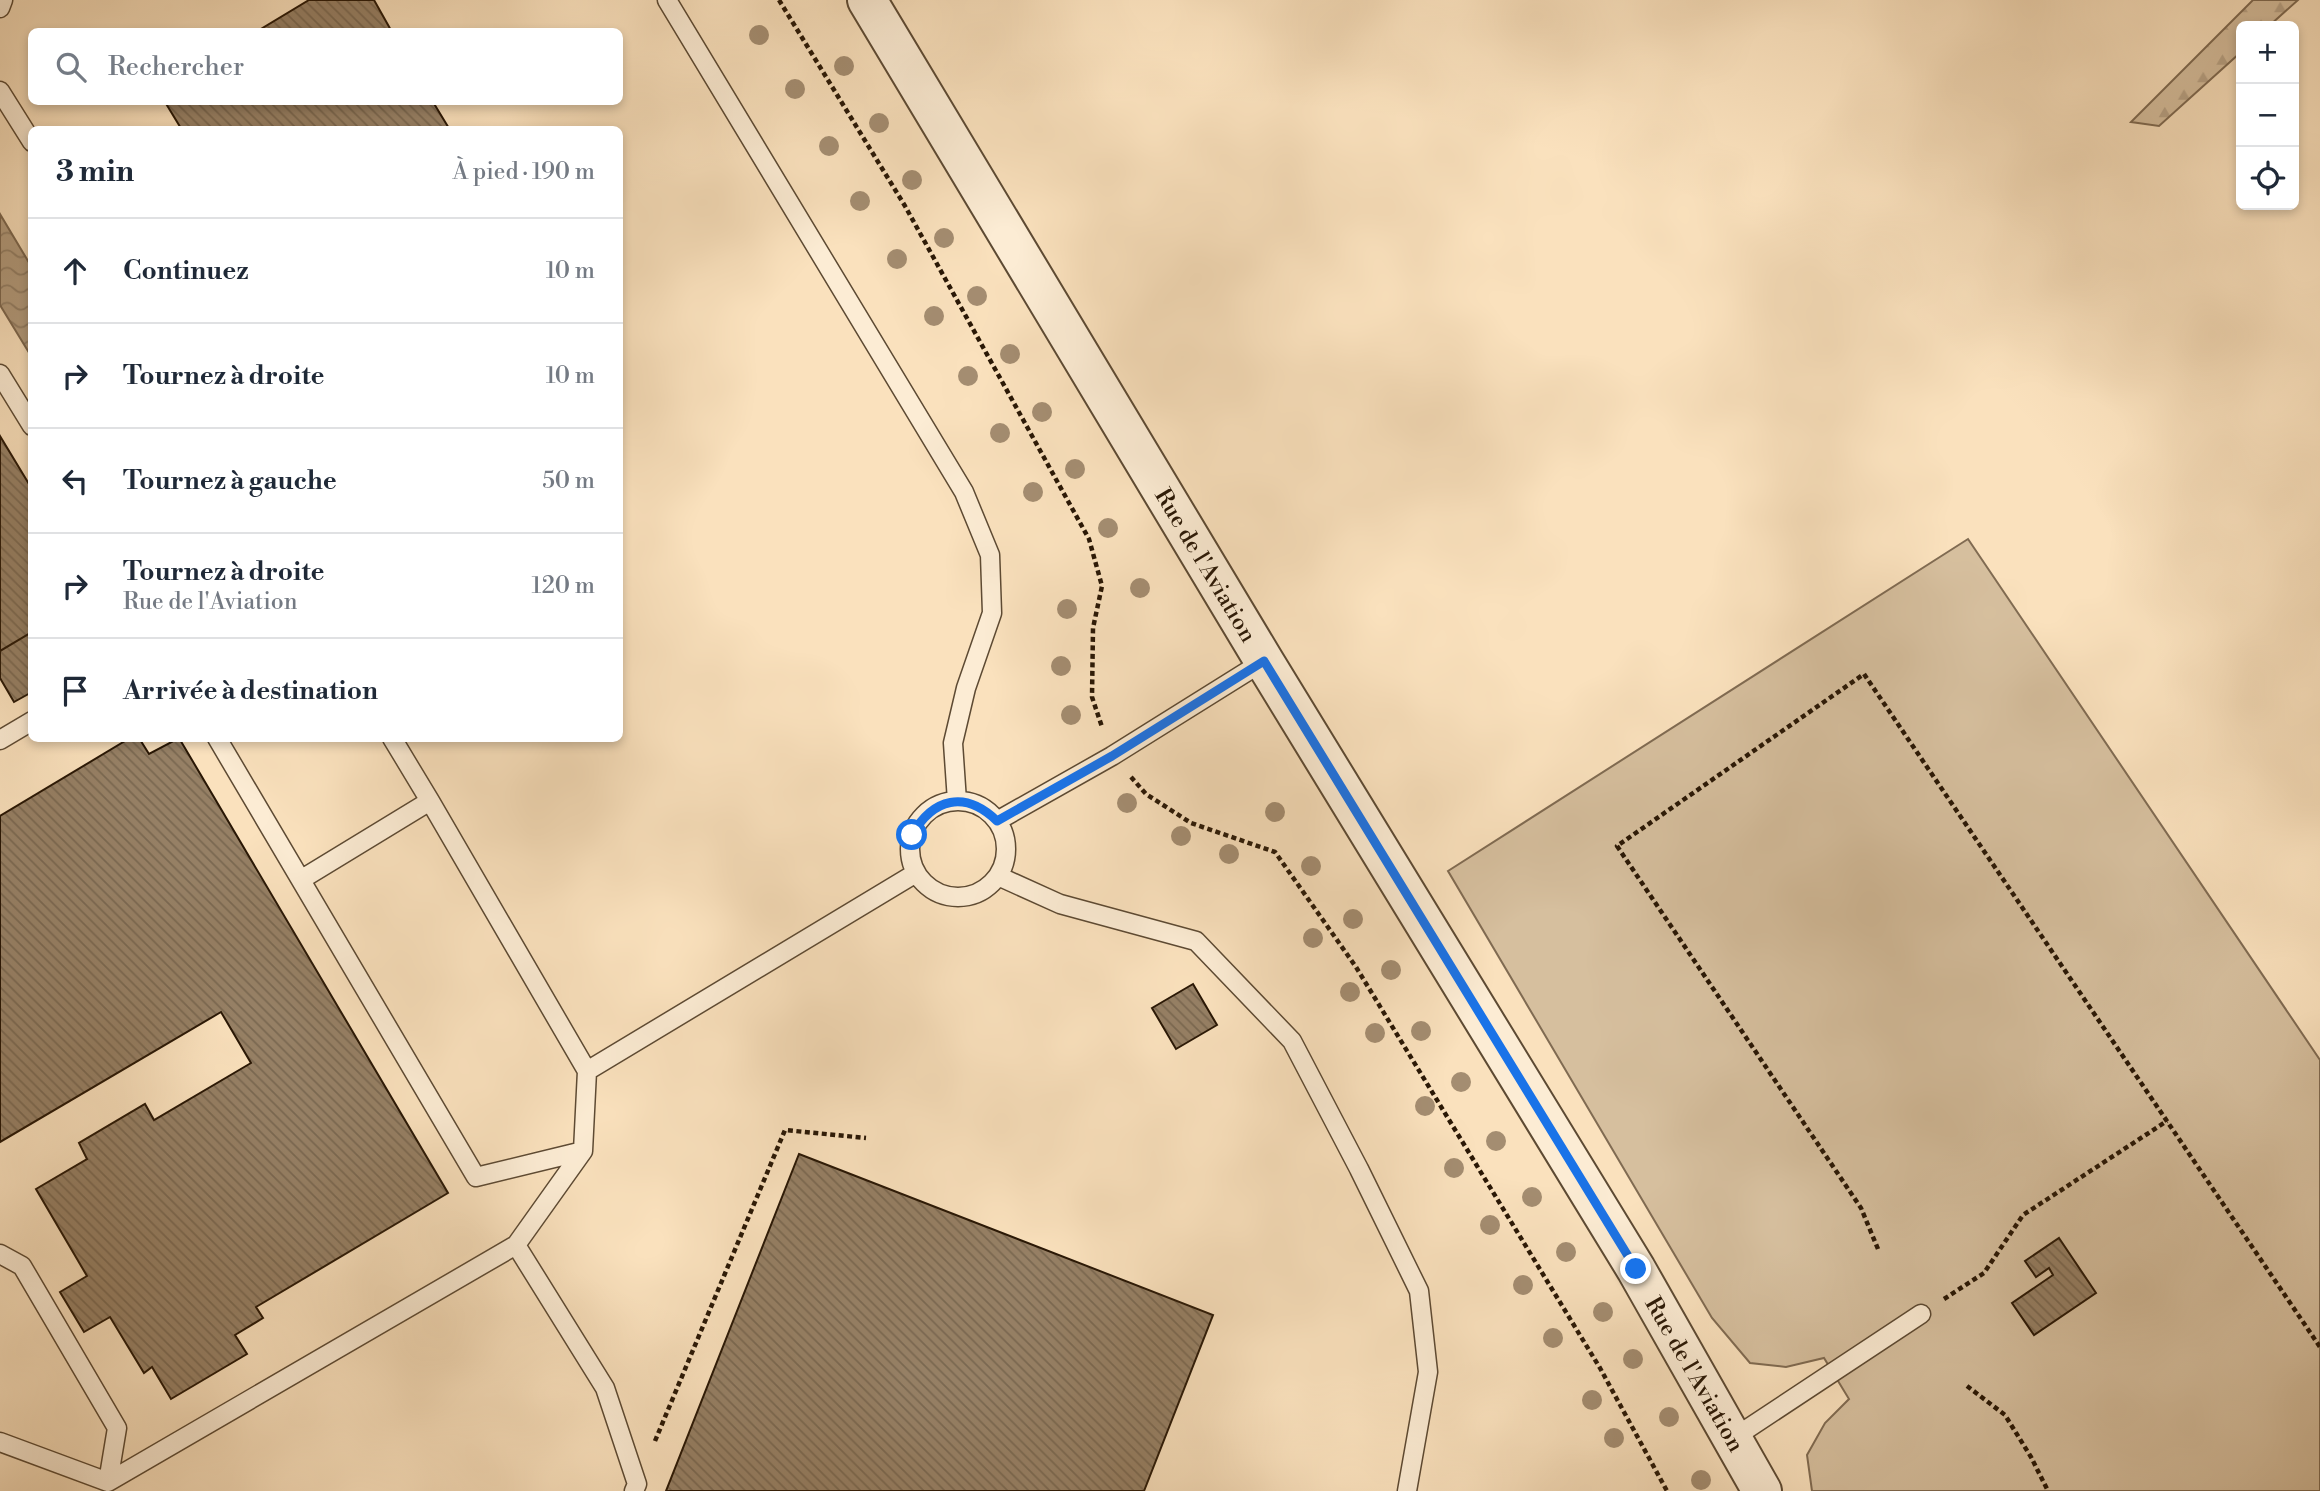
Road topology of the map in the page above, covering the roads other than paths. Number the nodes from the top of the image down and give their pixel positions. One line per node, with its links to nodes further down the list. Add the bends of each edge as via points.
1 (3, 0): 4 (lane)
2 (667, 0): 15 (lane, via 964,492 990,555 992,613 953,743)
3 (867, 0): 9 (street, Rue de l'Aviation)
4 (0, 8)
5 (0, 90): 6 (lane)
6 (28, 136)
7 (0, 374): 8 (lane)
8 (25, 402)
9 (1264, 661): 16 (lane); 25 (street, Rue de l'Aviation, via 1636,1269)
10 (28, 723): 11 (lane)
11 (0, 740)
12 (220, 742): 19 (lane)
13 (394, 742): 14 (lane)
14 (430, 801): 19 (lane); 20 (lane)
15 (957, 801): 16 (lane, via 973,804); 17 (lane, via 938,806 922,818 912,835 910,854)
16 (997, 821): 18 (lane, via 1005,838 1005,858)
17 (916, 873): 18 (lane, via 943,895 960,897 988,887); 20 (lane)
18 (998, 876): 29 (lane, via 1060,904 1196,941 1292,1041 1419,1291 1428,1372)
19 (302, 879): 21 (lane, via 476,1177)
20 (587, 1071): 21 (lane)
21 (583, 1151): 22 (lane)
22 (516, 1245): 27 (lane); 28 (lane, via 605,1388)
23 (0, 1254): 27 (lane, via 22,1266 117,1428)
24 (1921, 1314): 25 (lane)
25 (1732, 1439): 30 (street, Rue de l'Aviation)
26 (0, 1442): 27 (lane)
27 (108, 1482)
28 (635, 1488)
29 (1407, 1491)
30 (1762, 1491)

